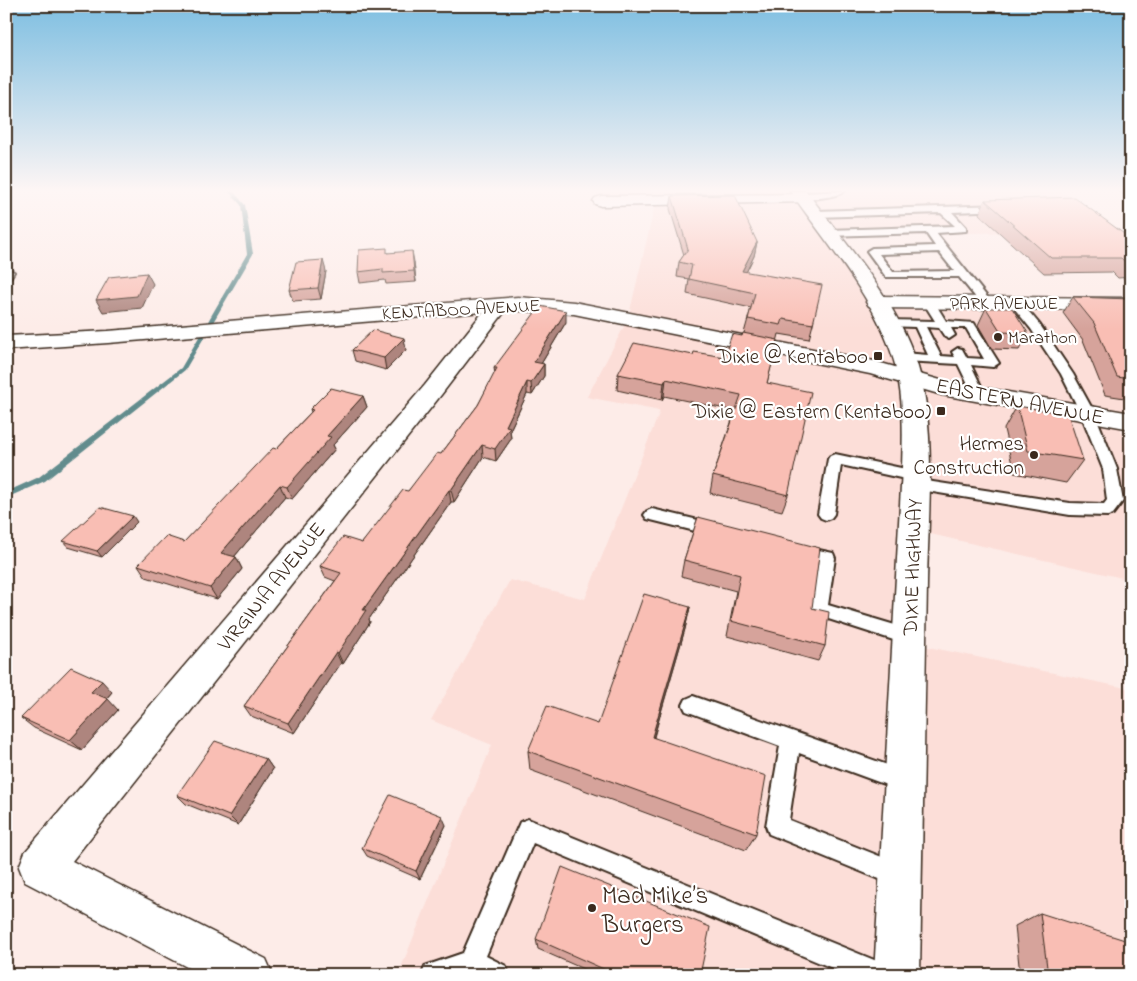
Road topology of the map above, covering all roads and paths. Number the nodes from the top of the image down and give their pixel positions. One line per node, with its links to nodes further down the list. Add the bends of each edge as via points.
1 (830, 237): 7 (street, DIXIE HIGHWAY)
2 (934, 237): 3 (lane)
3 (942, 249): 5 (lane); 5 (lane, via 872,251 890,275)
4 (6, 271): 6 (lane, via 9,272)
5 (962, 274): 9 (lane)
6 (6, 276)
7 (876, 302): 8 (street, PARK AVENUE); 13 (street, DIXIE HIGHWAY)
8 (929, 302): 9 (street, PARK AVENUE); 15 (lane)
9 (986, 303): 10 (street, PARK AVENUE)
10 (1016, 303): 12 (street, PARK AVENUE); 22 (lane, via 1057,358)
11 (500, 304): 17 (street, KENTABOO AVENUE); 20 (street, KENTABOO AVENUE, via 574,308 865,366); 35 (street, VIRGINIA AVENUE, via 433,390 40,867)
12 (1131, 304)
13 (887, 323): 14 (lane); 20 (street, DIXIE HIGHWAY)
14 (919, 324): 15 (lane); 19 (lane)
15 (942, 324): 16 (lane); 18 (lane, via 970,325 993,362)
16 (949, 335)
17 (6, 343)
18 (961, 357): 19 (lane); 21 (lane)
19 (936, 359): 20 (lane)
20 (906, 367): 21 (street, EASTERN AVENUE, via 942,388); 24 (street, DIXIE HIGHWAY, via 915,412)
21 (979, 394): 22 (street, EASTERN AVENUE)
22 (1088, 414): 23 (street, EASTERN AVENUE); 24 (lane, via 1110,469 1115,501 1108,510 1070,509)
23 (1131, 421)
24 (915, 480): 25 (lane, via 835,459); 29 (street, DIXIE HIGHWAY)
25 (826, 514)
26 (652, 515): 27 (lane)
27 (726, 533)
28 (781, 547): 29 (lane, via 827,558 819,610)
29 (909, 637): 32 (street, DIXIE HIGHWAY)
30 (693, 705): 31 (lane)
31 (791, 740): 32 (lane); 33 (lane, via 777,826)
32 (904, 780): 33 (street, DIXIE HIGHWAY)
33 (900, 876): 39 (street, DIXIE HIGHWAY)
34 (471, 962): 36 (lane); 37 (lane); 38 (lane, via 528,830)
35 (250, 975)
36 (434, 975)
37 (497, 975)
38 (880, 975)
39 (897, 975)

